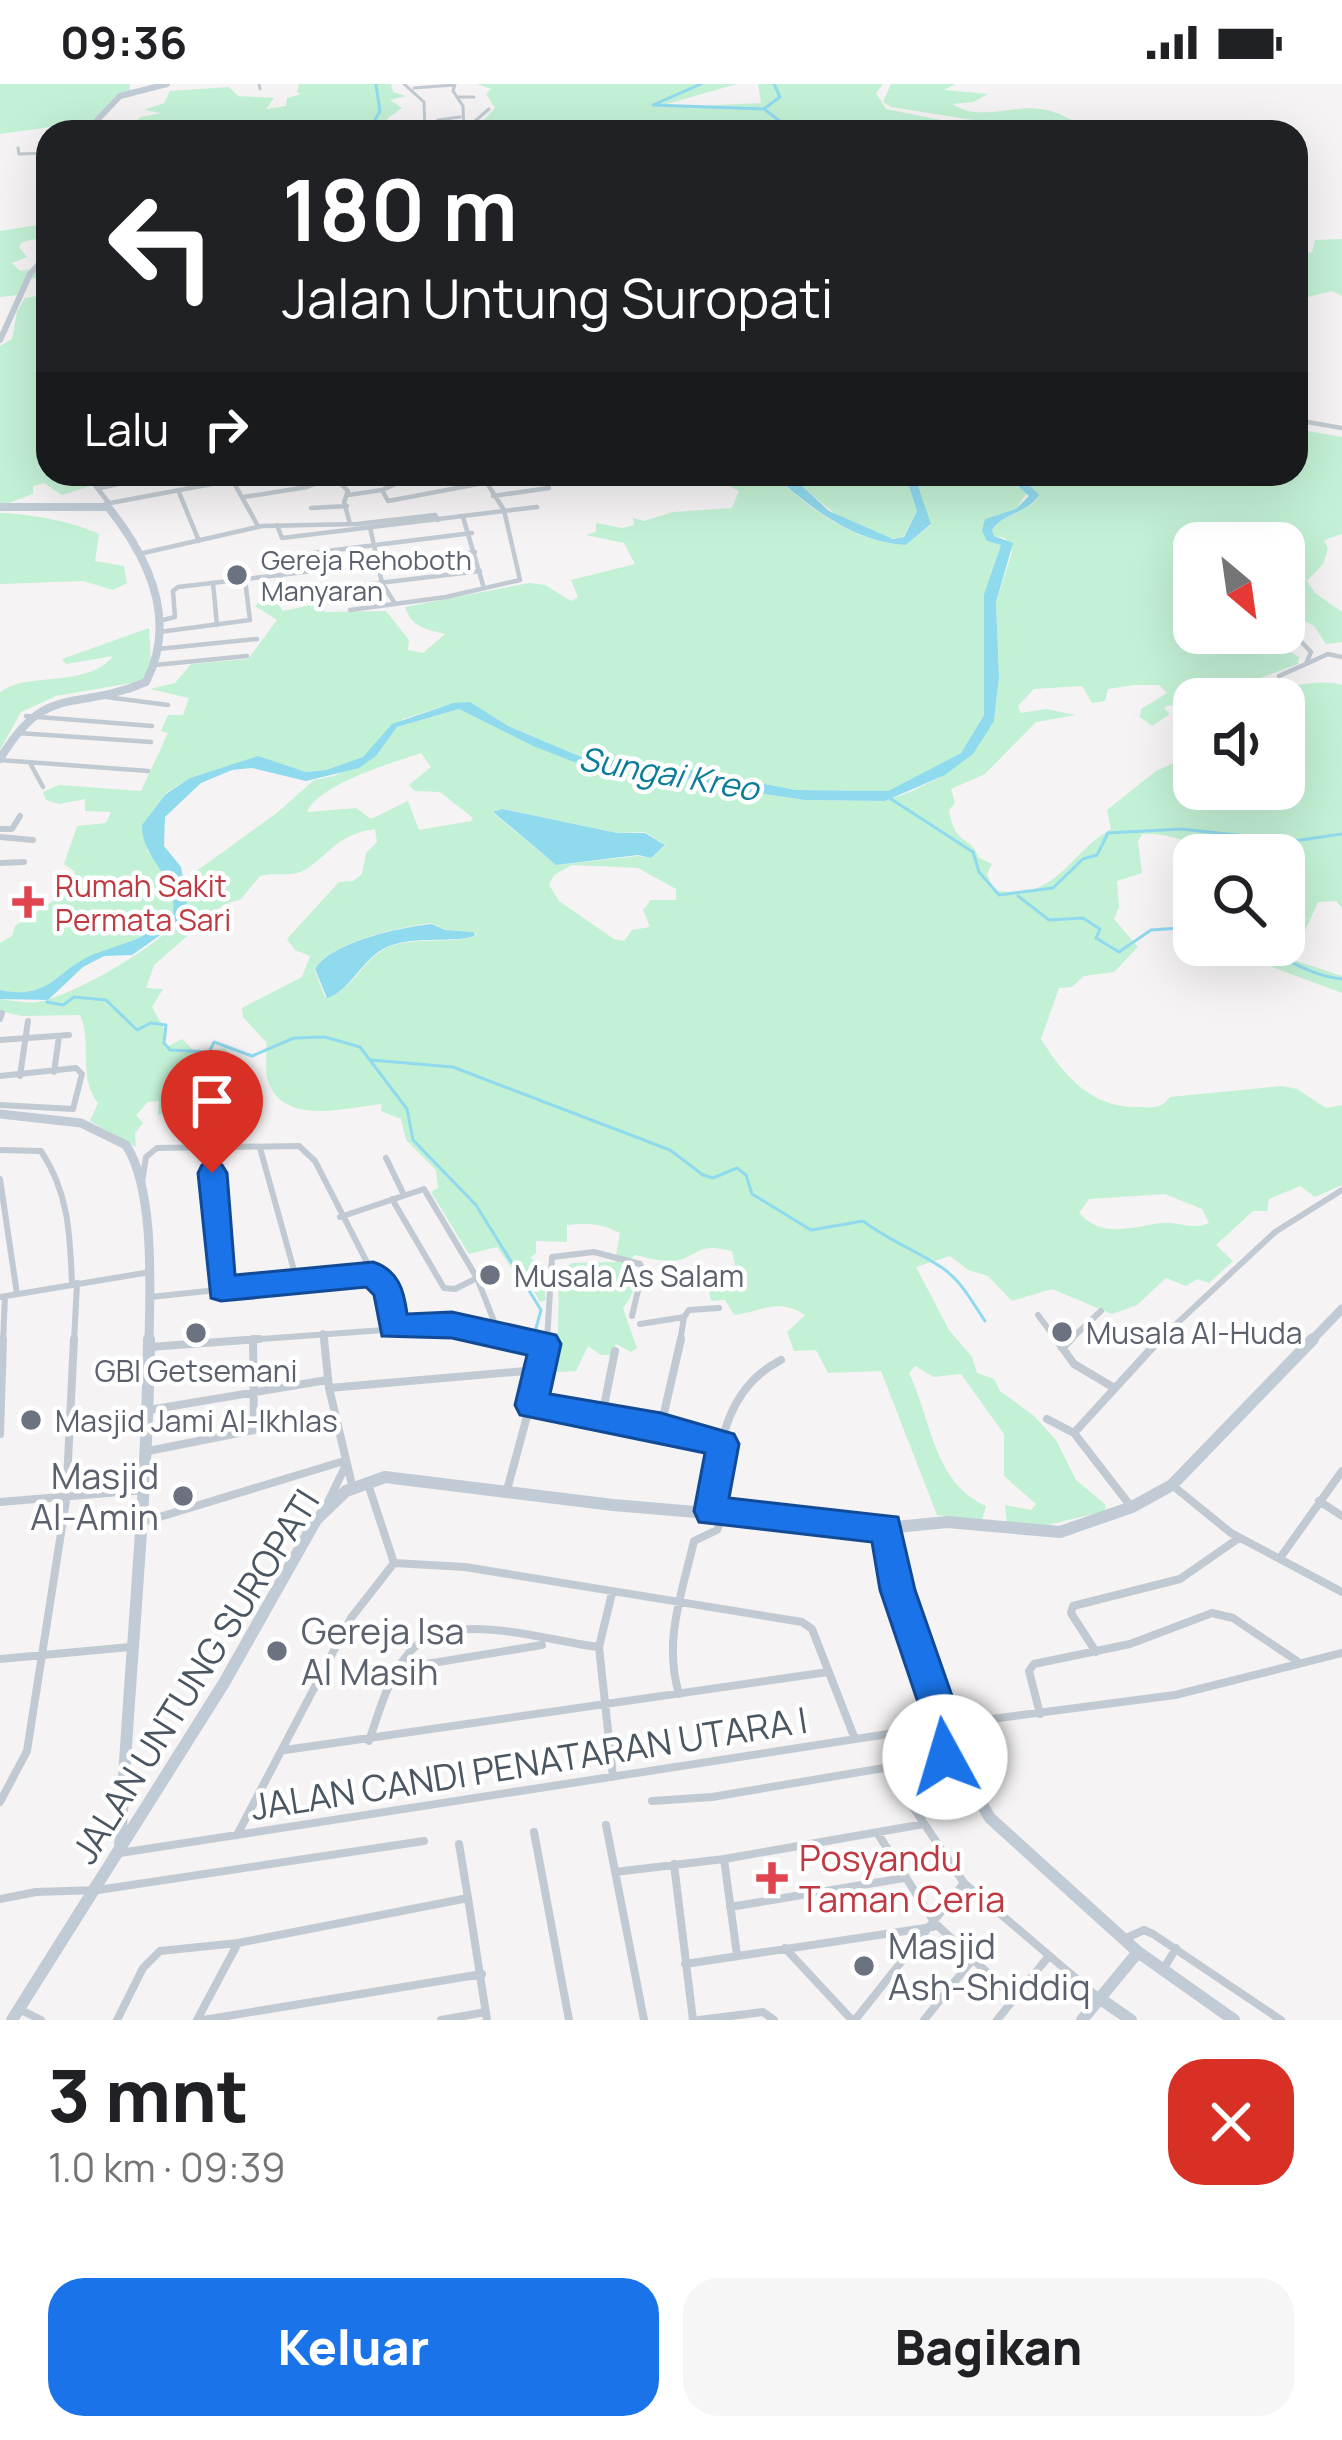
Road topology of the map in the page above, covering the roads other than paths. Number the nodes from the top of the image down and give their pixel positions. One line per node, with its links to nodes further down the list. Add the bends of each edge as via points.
1 (167, 84): 9 (main road, via 120,96)
2 (404, 84): 4 (street)
3 (455, 84): 4 (street); 5 (street)
4 (411, 88): 10 (street)
5 (458, 97): 6 (street); 8 (street)
6 (474, 97)
7 (489, 110): 13 (street)
8 (460, 117): 11 (street); 12 (street)
9 (97, 120)
10 (426, 120)
11 (438, 120)
12 (461, 120)
13 (477, 120)
14 (19, 148): 15 (street)
15 (36, 153)
16 (36, 267): 17 (main road)
17 (0, 340)
18 (1308, 422): 19 (street)
19 (1342, 428)
20 (109, 486): 29 (street)
21 (194, 486): 31 (street)
22 (237, 486): 36 (street)
23 (266, 486): 33 (street)
24 (309, 486): 33 (street)
25 (345, 486): 34 (street)
26 (391, 486): 32 (street)
27 (457, 486): 32 (street, via 388,501)
28 (488, 486): 35 (street)
29 (100, 488): 37 (street)
30 (549, 488): 35 (street)
31 (178, 490): 37 (street); 49 (street)
32 (382, 490): 34 (street)
33 (271, 493): 36 (street)
34 (348, 495): 38 (street)
35 (493, 496): 42 (street)
36 (244, 497): 47 (street)
37 (105, 504): 39 (main road); 52 (main road)
38 (347, 506): 40 (street); 44 (street)
39 (0, 507)
40 (311, 508)
41 (537, 508): 42 (street)
42 (504, 511): 43 (street); 61 (street, via 521,577)
43 (463, 517): 46 (street); 48 (street)
44 (350, 524): 45 (street); 46 (street)
45 (277, 525): 46 (street, via 281,538); 47 (street)
46 (369, 525): 50 (street)
47 (258, 526): 49 (street)
48 (472, 533): 50 (street); 51 (street)
49 (199, 541): 52 (street)
50 (373, 546): 53 (street); 54 (street)
51 (475, 552): 54 (street); 55 (street)
52 (139, 554): 66 (main road, via 157,590)
53 (287, 556)
54 (376, 564): 56 (street); 60 (street)
55 (480, 572): 60 (street); 61 (street)
56 (302, 573): 57 (street); 62 (street)
57 (280, 576): 58 (street); 62 (street, via 283,594)
58 (245, 580): 59 (street); 65 (street, via 252,619)
59 (213, 583): 65 (street); 66 (street, via 176,588 176,617)
60 (382, 583): 62 (street); 63 (street)
61 (483, 585): 63 (street)
62 (304, 591)
63 (394, 602): 64 (street)
64 (350, 610)
65 (217, 625): 66 (street)
66 (159, 626): 69 (main road)
67 (257, 638): 69 (street)
68 (1305, 646): 72 (street)
69 (158, 649): 73 (main road)
70 (248, 656): 73 (street)
71 (1342, 657): 72 (street)
72 (1306, 664): 74 (street)
73 (155, 665): 75 (main road, via 141,685)
74 (1279, 676)
75 (104, 694): 76 (street); 77 (main road, via 53,701)
76 (168, 705)
77 (26, 716): 78 (street); 79 (main road)
78 (57, 721): 78 (street, via 63,718 154,725 152,725)
79 (14, 733): 80 (street); 81 (main road)
80 (152, 742)
81 (0, 759): 82 (street)
82 (30, 763): 83 (street); 84 (street)
83 (148, 771)
84 (43, 787)
85 (20, 816): 86 (street)
86 (0, 833): 87 (street)
87 (33, 840)
88 (0, 862): 89 (street)
89 (24, 862)
90 (28, 1021): 94 (street)
91 (69, 1035): 92 (street)
92 (59, 1037): 94 (street); 95 (street)
93 (0, 1040): 94 (street)
94 (24, 1040): 97 (street)
95 (54, 1072): 97 (street); 98 (street, via 80,1070 73,1109)
96 (0, 1076): 97 (street)
97 (20, 1076)
98 (0, 1105)
99 (0, 1114): 106 (main road, via 81,1123 126,1145)
100 (260, 1148): 106 (street, via 157,1148 146,1157); 110 (street, via 286,1144 308,1153); 115 (street)
101 (0, 1150): 116 (street, via 41,1151 59,1175)
102 (386, 1157): 107 (street)
103 (212, 1173): 117 (street)
104 (0, 1179): 108 (street)
105 (1342, 1190): 139 (street, via 1284,1222)
106 (141, 1195): 112 (main road)
107 (404, 1196): 109 (street); 114 (street, via 424,1189)
108 (2, 1199): 111 (street)
109 (392, 1199): 110 (street); 114 (street, via 444,1288)
110 (340, 1217): 113 (street)
111 (4, 1242): 118 (street)
112 (150, 1272): 116 (street); 120 (main road)
113 (373, 1274): 115 (street); 128 (street, via 389,1291)
114 (477, 1278): 131 (street)
115 (297, 1281): 117 (street)
116 (74, 1284): 118 (street); 157 (street)
117 (221, 1289): 120 (street)
118 (17, 1294): 119 (street)
119 (3, 1296): 147 (street)
120 (150, 1298): 133 (main road)
121 (719, 1308): 126 (street)
122 (1342, 1309): 154 (main road, JALAN UNTUNG SUROPATI)
123 (1101, 1311): 134 (street)
124 (1038, 1315): 134 (street)
125 (632, 1316): 132 (street, via 640,1264 593,1252 554,1256 550,1329)
126 (684, 1317): 127 (street); 145 (street)
127 (640, 1324)
128 (393, 1327): 129 (street); 131 (street, via 452,1325)
129 (323, 1333): 130 (street); 138 (street)
130 (253, 1338): 133 (street); 140 (street)
131 (501, 1339): 132 (street)
132 (537, 1343): 137 (street)
133 (151, 1347): 142 (main road)
134 (1062, 1348): 139 (street)
135 (615, 1351): 143 (street)
136 (781, 1360): 148 (street, via 746,1379)
137 (537, 1370): 138 (street); 141 (street)
138 (328, 1384): 140 (street); 150 (street)
139 (1111, 1386): 146 (street)
140 (255, 1392): 142 (street); 149 (street, via 254,1430)
141 (531, 1405): 143 (street); 156 (street)
142 (149, 1410): 149 (main road)
143 (602, 1416): 145 (street)
144 (1047, 1419): 146 (street)
145 (661, 1426): 148 (street)
146 (1074, 1433): 161 (street)
147 (0, 1434)
148 (723, 1444): 162 (street)
149 (148, 1451): 155 (main road)
150 (345, 1464): 153 (street); 160 (street); 164 (street)
151 (1342, 1472): 158 (street)
152 (366, 1480): 153 (main road, JALAN UNTUNG SUROPATI); 156 (main road, JALAN UNTUNG SUROPATI); 168 (street)
153 (352, 1485): 160 (main road, JALAN UNTUNG SUROPATI)
154 (1172, 1485): 161 (main road, JALAN UNTUNG SUROPATI); 166 (street)
155 (147, 1489): 157 (street); 164 (main road)
156 (507, 1490): 162 (main road, JALAN UNTUNG SUROPATI)
157 (66, 1495): 159 (street); 177 (street)
158 (1319, 1501): 163 (street); 167 (street)
159 (0, 1502)
160 (328, 1502): 201 (main road, JALAN UNTUNG SUROPATI)
161 (1132, 1507): 165 (main road, JALAN UNTUNG SUROPATI, via 1060,1532 947,1522)
162 (717, 1512): 165 (main road, JALAN UNTUNG SUROPATI); 171 (street, via 718,1528 694,1541)
163 (1342, 1516)
164 (143, 1522): 173 (main road)
165 (886, 1528): 185 (main road, via 898,1590)
166 (1239, 1538): 167 (street); 175 (street, via 1180,1579 1073,1606)
167 (1280, 1558): 169 (street)
168 (394, 1564): 170 (street); 188 (street, via 351,1618)
169 (1342, 1592)
170 (612, 1593): 171 (street); 174 (street)
171 (680, 1605): 181 (street, via 806,1623); 182 (street, via 667,1655)
172 (546, 1644): 174 (street); 180 (street); 180 (street, via 446,1627 415,1641)
173 (130, 1647): 177 (street); 201 (main road)
174 (599, 1647): 183 (street)
175 (1096, 1652): 179 (street, via 1212,1612); 184 (street, via 1030,1667)
176 (1342, 1653): 179 (street, JALAN CANDI PENATARAN UTARA I)
177 (41, 1655): 178 (street); 193 (street, via 26,1751)
178 (0, 1659)
179 (1299, 1662): 184 (street, JALAN CANDI PENATARAN UTARA I, via 1175,1695)
180 (394, 1670): 187 (street)
181 (828, 1672): 182 (street); 186 (street)
182 (679, 1694): 183 (street)
183 (605, 1706): 187 (street); 191 (street)
184 (1040, 1714): 185 (street, JALAN CANDI PENATARAN UTARA I)
185 (946, 1725): 186 (street, JALAN CANDI PENATARAN UTARA I); 189 (main road)
186 (855, 1739): 191 (street, JALAN CANDI PENATARAN UTARA I)
187 (369, 1741): 188 (street)
188 (283, 1750): 198 (street)
189 (955, 1756): 190 (street); 212 (main road, via 1006,1835)
190 (888, 1770): 192 (street); 194 (street)
191 (613, 1777): 198 (street, JALAN CANDI PENATARAN UTARA I)
192 (652, 1801)
193 (0, 1802)
194 (924, 1824): 197 (street); 206 (street)
195 (606, 1825): 204 (street)
196 (534, 1832): 232 (street)
197 (878, 1834): 202 (street); 205 (street)
198 (237, 1835): 201 (street, JALAN CANDI PENATARAN UTARA I)
199 (424, 1841): 207 (street)
200 (460, 1844): 209 (street)
201 (120, 1852): 207 (main road, JALAN UNTUNG SUROPATI)
202 (724, 1859): 203 (street); 210 (street)
203 (674, 1864): 204 (street); 220 (street)
204 (615, 1872): 233 (street)
205 (906, 1877): 210 (street); 211 (street)
206 (964, 1882): 211 (street); 218 (street)
207 (98, 1890): 208 (street); 225 (main road, JALAN UNTUNG SUROPATI)
208 (0, 1899)
209 (469, 1902): 213 (street); 222 (street)
210 (730, 1907): 217 (street)
211 (933, 1925): 214 (street); 219 (street); 236 (street)
212 (1124, 1940): 215 (street, via 1144,1930); 216 (main road)
213 (238, 1943): 229 (street, via 160,1951); 230 (street)
214 (785, 1948): 217 (street); 236 (street)
215 (1176, 1948): 221 (street); 242 (street)
216 (1138, 1952): 221 (main road); 224 (main road)
217 (737, 1955): 220 (street)
218 (1048, 1957): 223 (street); 224 (street)
219 (973, 1959): 223 (street); 237 (street)
220 (685, 1964): 234 (street)
221 (1163, 1971): 241 (main road)
222 (482, 1974): 226 (street); 230 (street)
223 (1015, 1998): 238 (street)
224 (1099, 1998): 239 (main road); 240 (main road)
225 (16, 2015): 228 (street)
226 (486, 2016): 231 (street)
227 (723, 2018): 234 (street); 235 (street, via 764,2012)
228 (41, 2020)
229 (117, 2020)
230 (200, 2020)
231 (441, 2020)
232 (569, 2020)
233 (644, 2020)
234 (696, 2020)
235 (774, 2020)
236 (853, 2020)
237 (924, 2020)
238 (998, 2020)
239 (1082, 2020)
240 (1131, 2020)
241 (1234, 2020)
242 (1281, 2020)

